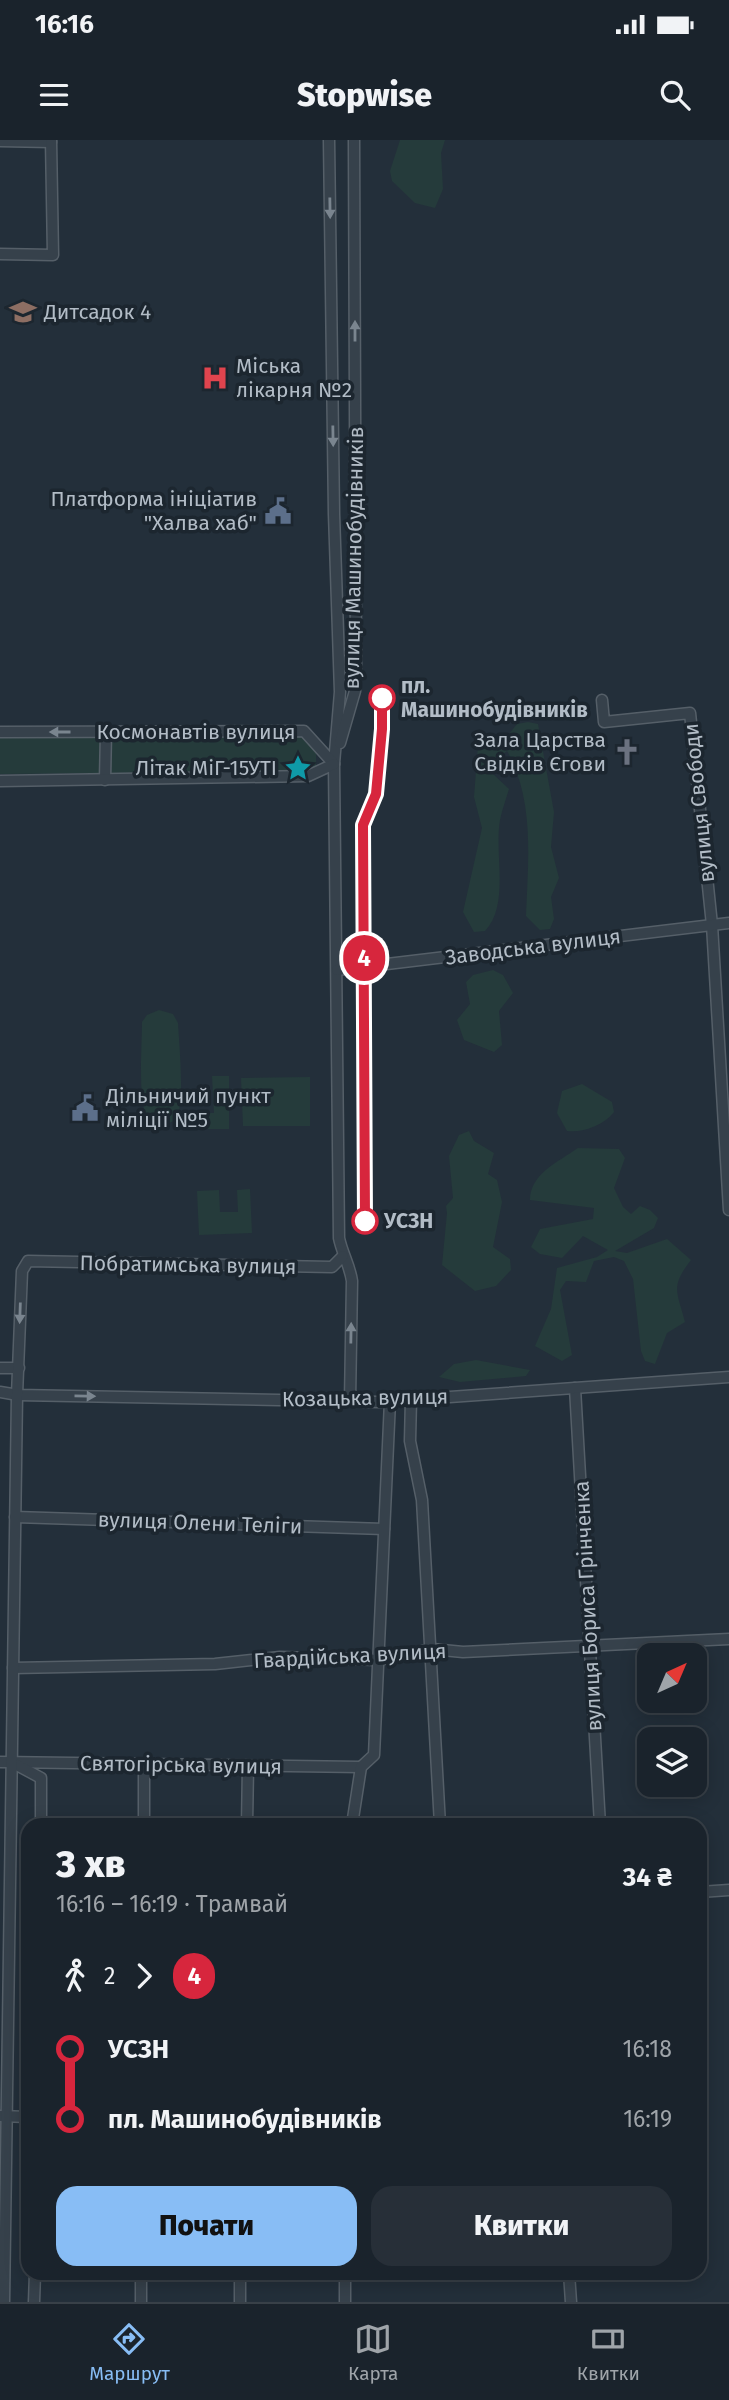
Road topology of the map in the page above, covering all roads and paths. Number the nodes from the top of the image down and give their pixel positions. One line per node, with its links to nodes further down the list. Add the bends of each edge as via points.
1 (329, 140): 9 (street, вулиця Машинобудівників, one-way to 9, via 340,692)
2 (354, 140): 9 (street, вулиця Машинобудівників, one-way to 2, via 355,691)
3 (0, 141): 4 (street)
4 (51, 141): 5 (street, via 52,255)
5 (0, 254)
6 (602, 700): 13 (street, вулиця Свободи, via 604,722 690,713)
7 (0, 732): 8 (street, Космонавтів вулиця, one-way to 7)
8 (106, 732): 9 (street, Космонавтів вулиця, via 304,732); 10 (street)
9 (334, 764): 10 (street, via 308,776); 14 (street, вулиця Машинобудівників)
10 (105, 780): 11 (street)
11 (0, 781)
12 (729, 923): 13 (street, Заводська вулиця)
13 (712, 925): 14 (street, Заводська вулиця); 15 (street, вулиця Свободи)
14 (337, 971): 16 (street, вулиця Машинобудівників, via 339,1238)
15 (729, 1210)
16 (343, 1256): 18 (street, Побратимська вулиця, one-way to 18, via 332,1267 28,1261 22,1271); 24 (street, вулиця Машинобудівників, one-way to 16, via 352,1281)
17 (0, 1368): 18 (street)
18 (19, 1368): 22 (street)
19 (729, 1377): 20 (street, Козацька вулиця)
20 (575, 1388): 23 (street, Козацька вулиця); 29 (street, вулиця Бориса Грінченка)
21 (0, 1392): 22 (street, Козацька вулиця)
22 (17, 1395): 24 (street, Козацька вулиця, one-way to 24); 26 (street)
23 (411, 1399): 25 (street, Козацька вулиця); 30 (street, via 411,1441 422,1500)
24 (350, 1401): 25 (street, Козацька вулиця)
25 (390, 1401): 27 (street)
26 (15, 1517): 27 (street, вулиця Олени Теліги); 32 (street)
27 (384, 1529): 31 (street)
28 (729, 1639): 29 (street, Гвардійська вулиця)
29 (591, 1645): 30 (street, Гвардійська вулиця, via 463,1652); 43 (street, вулиця Бориса Грінченка)
30 (432, 1649): 31 (street, Гвардійська вулиця); 42 (street)
31 (379, 1660): 32 (street, Гвардійська вулиця, via 280,1657 215,1664); 37 (street, via 374,1755)
32 (13, 1668): 34 (street)
33 (0, 1762): 34 (street, Святогірська вулиця)
34 (12, 1762): 35 (street, Святогірська вулиця); 38 (street, via 41,1777); 46 (street)
35 (144, 1765): 36 (street, Святогірська вулиця); 39 (street)
36 (248, 1766): 37 (street, Святогірська вулиця); 40 (street)
37 (361, 1767): 41 (street)
38 (41, 1818)
39 (144, 1818)
40 (247, 1818)
41 (353, 1818)
42 (440, 1818)
43 (600, 1818)
44 (729, 1890): 45 (street)
45 (707, 1892)
46 (3, 2116): 47 (street); 53 (street)
47 (21, 2116)
48 (35, 2280): 54 (street)
49 (141, 2280): 55 (street)
50 (240, 2280): 56 (street)
51 (345, 2280): 57 (street)
52 (569, 2280): 58 (street)
53 (4, 2302)
54 (34, 2302)
55 (141, 2302)
56 (240, 2302)
57 (345, 2302)
58 (571, 2302)

